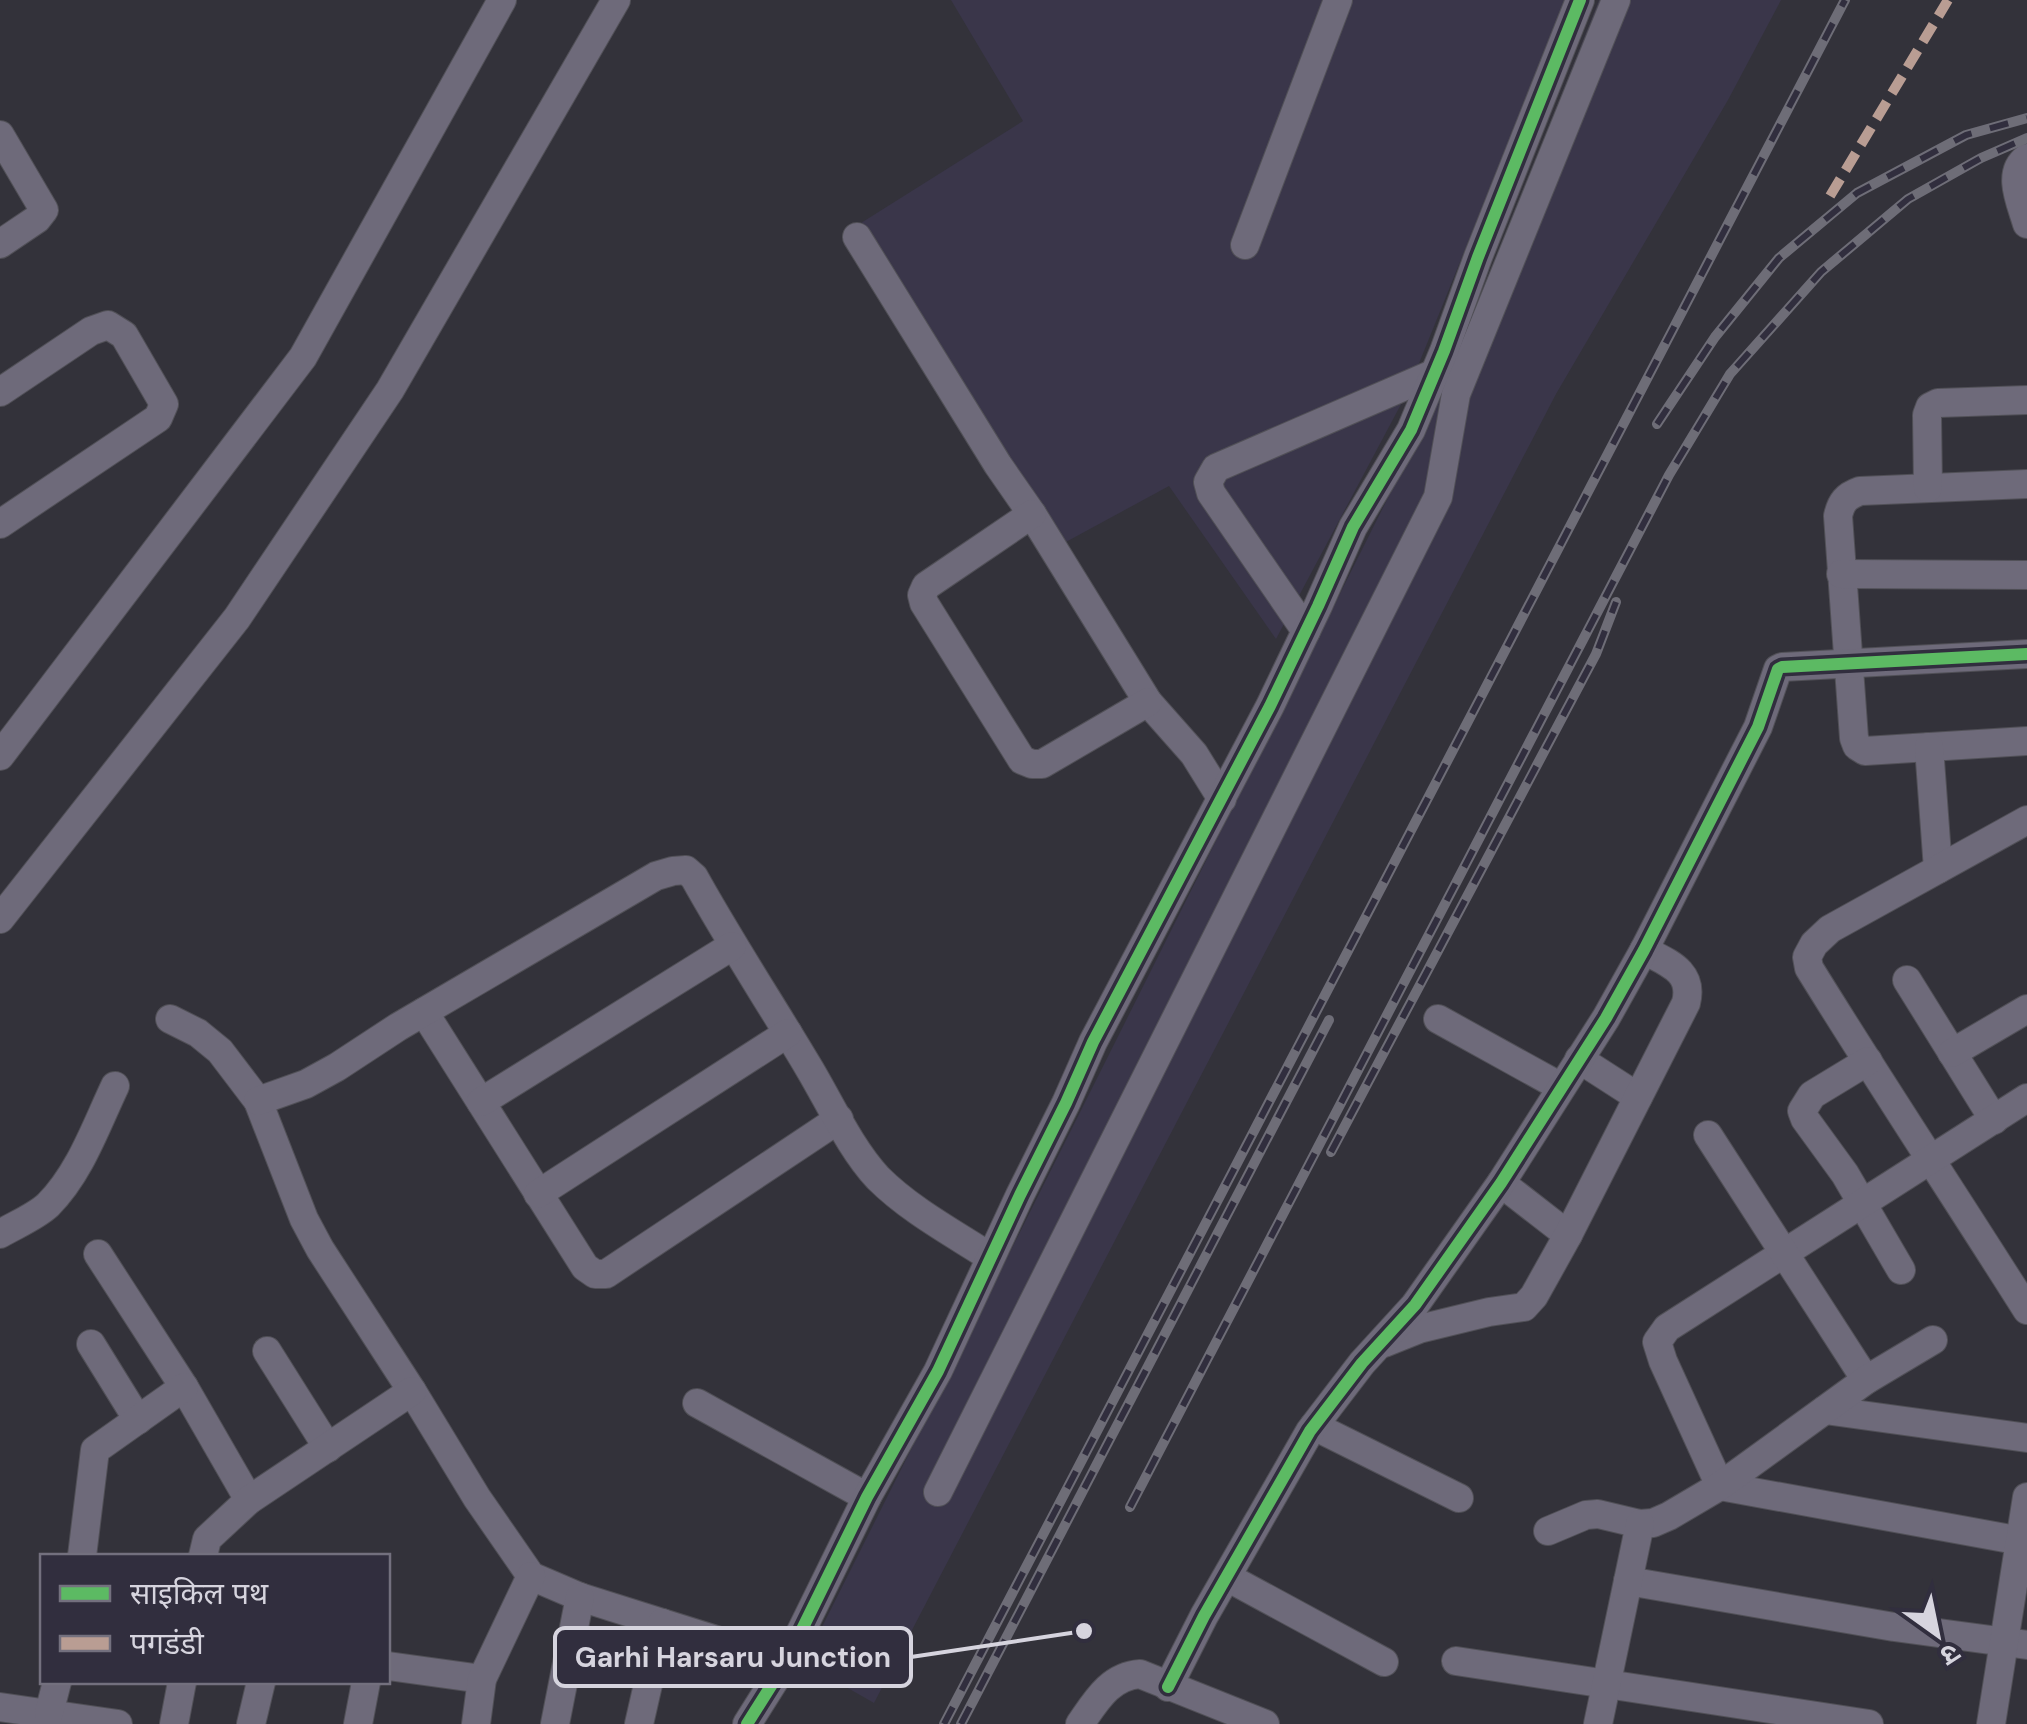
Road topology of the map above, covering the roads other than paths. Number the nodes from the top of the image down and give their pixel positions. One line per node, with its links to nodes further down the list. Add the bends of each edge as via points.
1 (502, 0): 27 (street, via 302,357)
2 (616, 0): 31 (street, via 390,390 237,618)
3 (1338, 0): 11 (street)
4 (1580, 0): 12 (street)
5 (1616, 0): 77 (street, via 1456,394 1438,497)
6 (0, 135): 10 (street, via 44,210)
7 (2027, 158): 8 (street, via 2016,182)
8 (2027, 224)
9 (857, 237): 17 (street)
10 (0, 244)
11 (1245, 245)
12 (1435, 373): 21 (street); 21 (street, via 1216,468 1208,482)
13 (0, 392): 18 (street, via 90,330 108,325 124,335 164,404 158,418)
14 (2027, 400): 16 (street, via 1930,407)
15 (2027, 484): 16 (street)
16 (1928, 488): 19 (street, via 1850,495 1838,516)
17 (1032, 514): 24 (street); 24 (street, via 926,586 924,603 1022,760 1042,764)
18 (0, 524)
19 (1842, 574): 20 (street); 23 (street)
20 (2027, 575)
21 (1306, 631): 28 (street)
22 (2027, 654): 23 (street)
23 (1847, 663): 26 (street, via 1858,746); 33 (street, via 1778,669 1758,726)
24 (1148, 702): 28 (street, via 1194,754)
25 (2027, 740): 26 (street)
26 (1929, 747): 30 (street)
27 (0, 756)
28 (1222, 799): 60 (street, via 1093,1042)
29 (2027, 820): 30 (street)
30 (1938, 869): 42 (street, via 1830,929 1806,958)
31 (0, 919)
32 (732, 946): 36 (street, via 694,877 673,870); 39 (street); 48 (street)
33 (1644, 950): 41 (street); 45 (street, via 1683,976 1690,989)
34 (1907, 980): 40 (street)
35 (2027, 1009): 40 (street)
36 (424, 1012): 47 (street, via 306,1084); 48 (street)
37 (170, 1019): 47 (street, via 220,1051)
38 (1438, 1019): 44 (street)
39 (788, 1034): 49 (street); 54 (street)
40 (1952, 1053): 50 (street)
41 (1579, 1059): 44 (street); 45 (street)
42 (1868, 1061): 52 (street); 55 (street, via 1812,1095 1802,1110)
43 (115, 1086): 56 (street, via 74,1172 45,1208)
44 (1561, 1087): 53 (street)
45 (1638, 1098): 57 (street)
46 (2027, 1098): 50 (street)
47 (258, 1101): 69 (street, via 320,1249)
48 (482, 1102): 54 (street)
49 (839, 1119): 54 (street, via 606,1274 585,1267); 60 (street, via 877,1176 905,1202)
50 (1994, 1120): 52 (street)
51 (1708, 1135): 58 (street)
52 (1933, 1160): 55 (street); 62 (street)
53 (1501, 1183): 57 (street); 65 (street)
54 (538, 1194)
55 (1861, 1202): 58 (street); 61 (street)
56 (0, 1234)
57 (1568, 1235): 65 (street, via 1524,1307 1419,1329)
58 (1784, 1252): 67 (street); 76 (street, via 1667,1328 1658,1342)
59 (98, 1254): 68 (street)
60 (990, 1258): 78 (street, via 938,1371)
61 (1901, 1270)
62 (2027, 1310)
63 (1932, 1340): 67 (street)
64 (92, 1344): 72 (street)
65 (1378, 1346): 73 (street)
66 (267, 1351): 75 (street)
67 (1866, 1380): 71 (street)
68 (184, 1387): 72 (street); 81 (street)
69 (412, 1392): 75 (street); 87 (street)
70 (698, 1403): 78 (street)
71 (1825, 1410): 74 (street); 76 (street)
72 (138, 1420): 85 (street, via 95,1450)
73 (1314, 1426): 80 (street); 88 (street)
74 (2027, 1438)
75 (328, 1448): 81 (street)
76 (1720, 1486): 82 (street, via 1669,1516); 84 (street)
77 (938, 1492)
78 (867, 1496): 94 (street)
79 (2027, 1497): 84 (street)
80 (1459, 1498)
81 (249, 1500): 86 (street, via 208,1538)
82 (1640, 1524): 83 (street, via 1598,1514); 89 (street)
83 (1548, 1530)
84 (2024, 1541): 92 (street)
85 (82, 1554)
86 (204, 1554)
87 (532, 1576): 90 (street); 97 (street)
88 (1227, 1577): 95 (street); 103 (street)
89 (1628, 1581): 92 (street); 102 (street)
90 (580, 1597): 91 (street); 111 (street)
91 (662, 1623): 94 (street); 112 (street)
92 (2016, 1644): 118 (street)
93 (1456, 1661): 102 (street)
94 (786, 1662): 113 (street)
95 (1384, 1662)
96 (390, 1666): 97 (street)
97 (482, 1679): 110 (street)
98 (57, 1684): 105 (street)
99 (182, 1684): 107 (street)
100 (261, 1684): 108 (street)
101 (366, 1684): 109 (street)
102 (1605, 1684): 116 (street); 117 (street)
103 (1168, 1687): 114 (street, via 1140,1674 1116,1680); 115 (street)
104 (0, 1707): 105 (street)
105 (61, 1718): 106 (street)
106 (118, 1724)
107 (174, 1724)
108 (252, 1724)
109 (358, 1724)
110 (476, 1724)
111 (555, 1724)
112 (639, 1724)
113 (748, 1724)
114 (1080, 1724)
115 (1265, 1724)
116 (1598, 1724)
117 (1868, 1724)
118 (1991, 1724)

